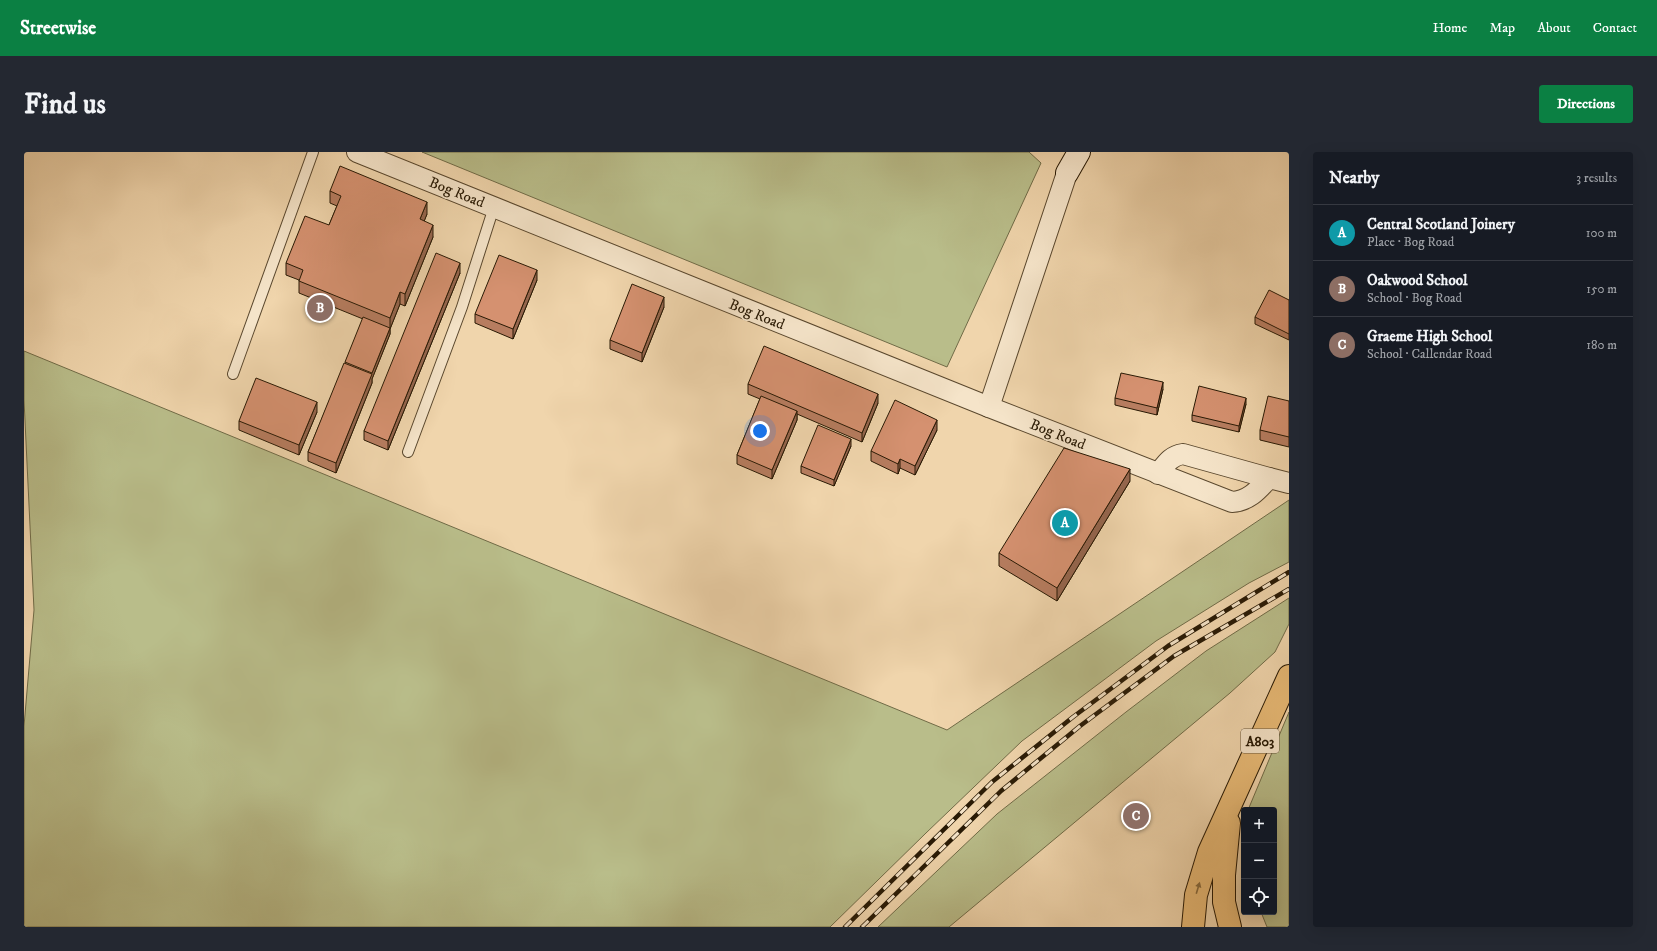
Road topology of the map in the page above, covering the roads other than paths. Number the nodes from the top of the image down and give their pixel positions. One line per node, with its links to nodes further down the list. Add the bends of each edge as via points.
1 (313, 152): 6 (lane)
2 (357, 152): 5 (street, Bog Road)
3 (1079, 152): 4 (main road)
4 (1067, 162): 7 (street)
5 (494, 208): 7 (street, Bog Road); 8 (lane, via 462,307)
6 (233, 374)
7 (989, 407): 9 (street, Bog Road)
8 (408, 452)
9 (1158, 474): 10 (street, via 1175,455 1183,454); 10 (street, Bog Road, via 1232,502 1251,497)
10 (1269, 478): 11 (street)
11 (1289, 483)
12 (1289, 676): 13 (main road, A803)
13 (1230, 806): 14 (main road, A803, one-way to 13, via 1196,895 1209,852); 15 (main road, A803, via 1224,875 1224,902)
14 (1193, 927)
15 (1230, 927)

